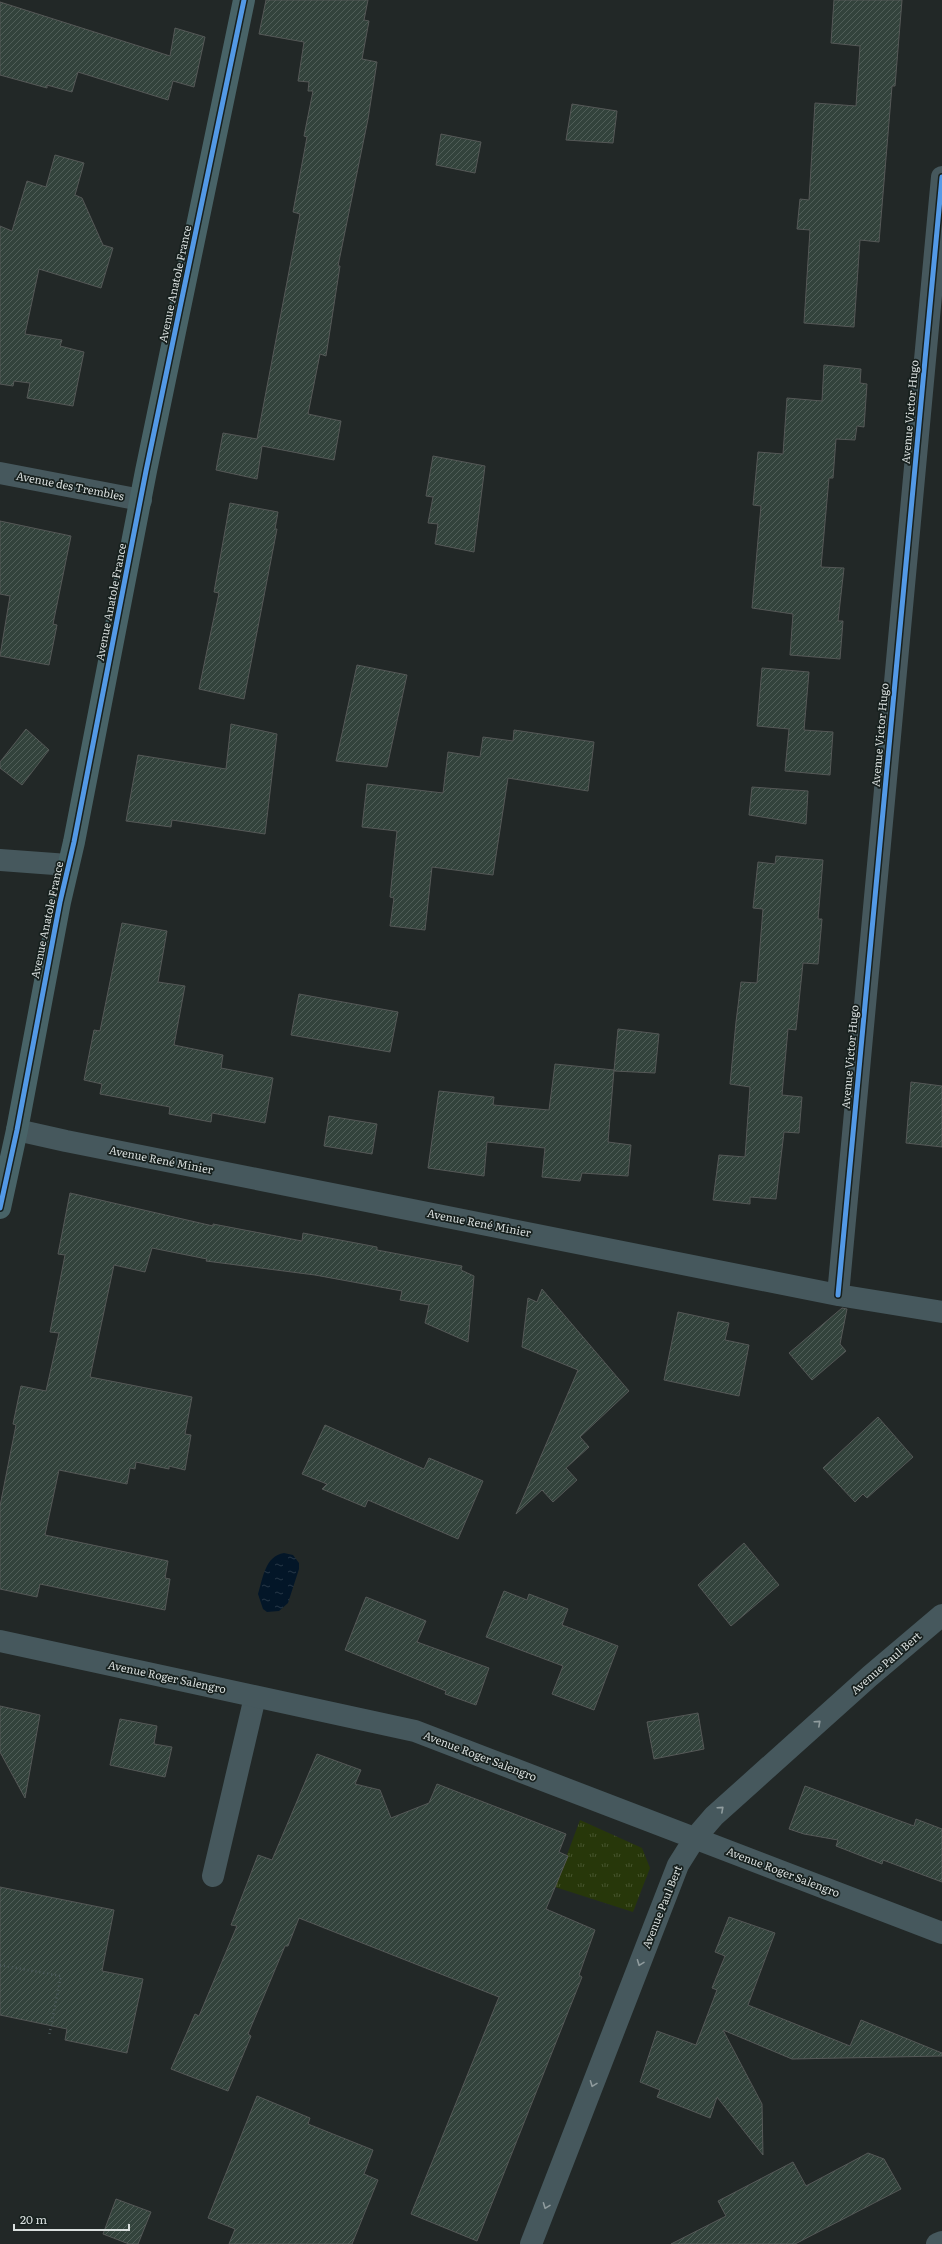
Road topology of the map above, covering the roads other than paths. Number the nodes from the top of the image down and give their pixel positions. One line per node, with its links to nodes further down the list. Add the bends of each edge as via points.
1 (244, 0): 4 (street, Avenue Anatole France)
2 (942, 177): 9 (street, Avenue Victor Hugo)
3 (0, 472): 4 (street, Avenue des Trembles)
4 (141, 500): 6 (street, Avenue Anatole France)
5 (0, 860): 6 (street)
6 (68, 865): 7 (street, Avenue Anatole France)
7 (17, 1130): 8 (street, Avenue Anatole France); 9 (street, Avenue René Minier)
8 (0, 1208)
9 (838, 1295): 10 (street, Avenue René Minier)
10 (942, 1312)
11 (942, 1615): 14 (street, Avenue Paul Bert, one-way to 11, via 714,1816)
12 (0, 1641): 13 (street, Avenue Roger Salengro)
13 (255, 1697): 14 (street, Avenue Roger Salengro, via 415,1731); 15 (street)
14 (695, 1838): 16 (street, Avenue Roger Salengro); 18 (street, Avenue Paul Bert, one-way to 18, via 678,1865)
15 (213, 1876)
16 (942, 1933)
17 (942, 2242): 19 (street)
18 (531, 2244)
19 (937, 2244)

